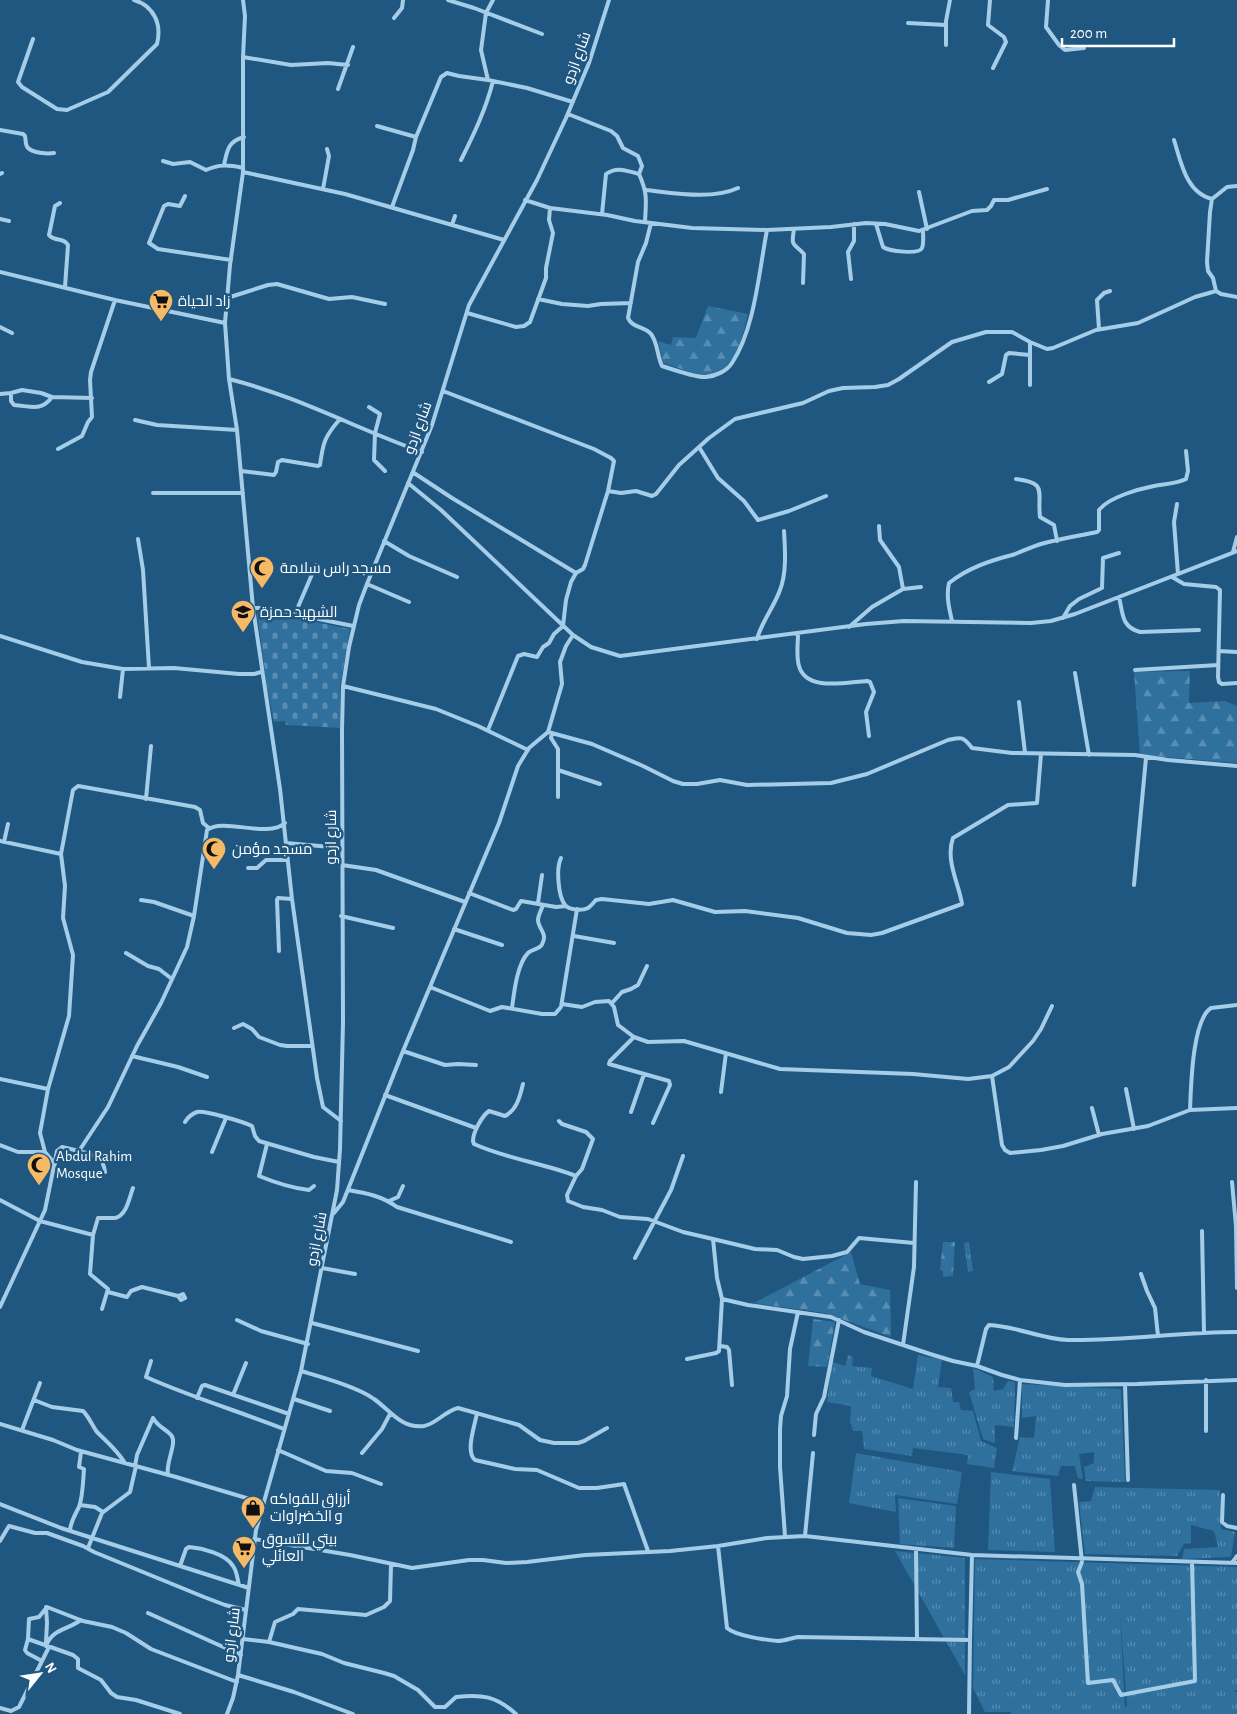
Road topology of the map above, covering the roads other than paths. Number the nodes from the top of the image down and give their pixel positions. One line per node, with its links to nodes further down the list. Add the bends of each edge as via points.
1 (134, 0): 15 (street, via 145,4 154,15 158,23 157,44 108,92 68,110 57,109 18,82)
2 (243, 0): 19 (street)
3 (403, 0): 11 (street, via 402,8)
4 (448, 0): 10 (street)
5 (493, 0): 10 (street)
6 (609, 0): 24 (street, شارع ازدو)
7 (950, 0): 13 (street)
8 (990, 0): 21 (street, via 988,25 1004,36 1006,42)
9 (1048, 0): 18 (street, via 1045,24 1059,45 1065,50)
10 (486, 13): 14 (street); 22 (street, via 481,50)
11 (394, 18)
12 (908, 23): 13 (street)
13 (946, 25): 16 (street)
14 (542, 34)
15 (33, 39)
16 (946, 45)
17 (353, 47): 20 (street)
18 (1084, 48)
19 (243, 57): 20 (street, via 291,65); 28 (street)
20 (348, 65): 23 (street)
21 (993, 68)
22 (490, 80): 24 (street); 29 (street, via 444,74); 33 (street, via 489,98)
23 (338, 89)
24 (573, 102): 25 (street, شارع ازدو)
25 (568, 114): 37 (street, via 614,133 623,148 638,156 642,166); 46 (street, شارع ازدو)
26 (376, 126): 29 (street)
27 (0, 130): 32 (street, via 22,134 29,149)
28 (244, 137): 35 (street, via 228,146); 36 (street)
29 (416, 137): 48 (street)
30 (1174, 140): 45 (street, via 1188,181 1203,197)
31 (326, 150): 40 (street, via 329,156)
32 (54, 153)
33 (461, 160)
34 (163, 161): 35 (street, via 173,164 190,162 206,170)
35 (224, 165): 36 (street)
36 (243, 170): 40 (street); 63 (street)
37 (639, 174): 42 (street); 50 (street, via 615,169 606,174)
38 (1237, 186): 45 (street, via 1228,187)
39 (738, 188): 42 (street, via 715,194)
40 (323, 189): 48 (street)
41 (1047, 189): 61 (street, via 1008,200 997,199 987,210 972,211)
42 (646, 190): 54 (street)
43 (919, 192): 61 (street)
44 (185, 196): 63 (street, via 180,206 164,206 149,243 158,249)
45 (1212, 199): 69 (street, via 1207,262)
46 (526, 200): 49 (street); 62 (street, شارع ازدو)
47 (60, 203): 67 (street, via 53,210 49,235 68,245)
48 (392, 207): 58 (street)
49 (550, 208): 50 (street); 72 (street, via 553,233 546,278)
50 (602, 214): 54 (street)
51 (455, 216): 58 (street)
52 (0, 218): 53 (street)
53 (9, 221)
54 (645, 222): 55 (street)
55 (651, 223): 60 (street); 74 (street, via 638,262)
56 (854, 224): 57 (street); 59 (street); 65 (street, via 854,238 848,252)
57 (876, 224): 61 (street); 61 (street, via 882,247 892,250 920,250)
58 (452, 225): 62 (street)
59 (794, 229): 60 (street); 66 (street, via 792,244 804,254)
60 (766, 230): 74 (street, via 748,329 732,363 720,373 702,377 662,366 652,335 630,322)
61 (925, 230)
62 (504, 240): 76 (street, شارع ازدو)
63 (231, 260): 71 (street)
64 (0, 272): 67 (street)
65 (851, 279)
66 (803, 283)
67 (65, 287): 73 (street)
68 (1110, 291): 79 (street, via 1104,292 1097,300)
69 (1216, 291): 70 (street); 79 (street, via 1138,323)
70 (1237, 297)
71 (227, 298): 75 (street, via 277,284 329,299 352,297); 77 (street)
72 (538, 299): 74 (street, via 588,306); 76 (street, via 530,322 520,328)
73 (115, 300): 77 (street); 90 (street, via 91,372)
74 (630, 303)
75 (385, 304)
76 (467, 313): 86 (street, شارع ازدو)
77 (225, 323): 83 (street)
78 (0, 327): 80 (street)
79 (1099, 329): 81 (street, via 1054,348)
80 (12, 333)
81 (1030, 342): 82 (street); 96 (street, via 1003,331 986,332 952,342 888,384 829,391 802,403 742,416)
82 (1030, 355): 84 (street, via 1008,354 1002,374); 85 (street)
83 (230, 379): 92 (street); 94 (street)
84 (989, 382)
85 (1030, 385)
86 (443, 392): 99 (street, شارع ازدو); 105 (street, via 612,458 614,465)
87 (11, 393): 88 (street); 89 (street, via 29,391); 89 (street, via 14,405 37,407 46,405)
88 (0, 394)
89 (52, 397): 90 (street)
90 (92, 398): 97 (street, via 92,417 84,433)
91 (370, 407): 95 (street, via 380,414)
92 (340, 418): 95 (street); 100 (street, via 323,444 320,465 282,460 278,462 274,475)
93 (136, 420): 94 (street, via 157,425)
94 (237, 430): 100 (street)
95 (375, 433): 99 (street); 101 (street, via 374,460)
96 (699, 447): 105 (street, via 678,464 652,496 636,491); 108 (street, via 718,478 744,501 758,520)
97 (58, 449)
98 (1186, 451): 115 (street, via 1186,479 1117,497 1099,510 1097,532)
99 (422, 452): 102 (street, شارع ازدو)
100 (241, 471): 107 (street)
101 (385, 471)
102 (414, 473): 104 (street, شارع ازدو); 119 (street)
103 (1016, 479): 115 (street, via 1031,481 1037,486 1040,516 1054,525)
104 (408, 483): 114 (street, شارع ازدو); 133 (street, via 441,510)
105 (608, 491): 119 (street, via 585,565)
106 (153, 493): 107 (street)
107 (243, 493): 128 (street)
108 (826, 496)
109 (1177, 504): 120 (street, via 1174,522)
110 (879, 526): 125 (street, via 880,540 899,567)
111 (784, 531): 139 (street, via 781,588)
112 (1237, 537): 116 (street)
113 (138, 539): 143 (street, via 143,570)
114 (384, 541): 121 (street); 123 (street, شارع ازدو)
115 (1057, 541): 131 (street, via 995,558 955,578 948,589)
116 (1235, 552): 120 (street)
117 (1120, 553): 130 (street, via 1103,558 1102,588 1079,599)
118 (316, 565): 129 (street)
119 (576, 573): 133 (street, via 566,600)
120 (1178, 574): 122 (street)
121 (457, 577)
122 (1172, 577): 126 (street); 140 (street, via 1184,584 1220,590)
123 (367, 584): 127 (street); 132 (street, شارع ازدو)
124 (921, 587): 125 (street)
125 (903, 589): 134 (street, via 872,607)
126 (1118, 597): 130 (street); 135 (street, via 1125,623 1131,630)
127 (409, 602)
128 (253, 608): 129 (street); 146 (street)
129 (295, 614): 132 (street)
130 (1063, 618): 131 (street, via 1031,623)
131 (952, 621): 134 (street, via 904,621)
132 (354, 626): 149 (street, شارع ازدو)
133 (563, 626): 137 (street); 152 (street, via 537,657 518,656)
134 (849, 627): 136 (street)
135 (1199, 630)
136 (798, 634): 139 (street); 154 (street, via 798,665 805,677 822,683 870,682 874,692 866,712)
137 (573, 635): 139 (street, via 590,646 620,656); 153 (street, via 560,662 562,684)
138 (0, 636): 144 (street, via 82,662)
139 (757, 639)
140 (1219, 651): 141 (street); 142 (street)
141 (1237, 652)
142 (1218, 665): 145 (street); 148 (street, via 1220,684)
143 (148, 668): 144 (street); 146 (street, via 240,674)
144 (123, 669): 150 (street)
145 (1135, 670)
146 (261, 672): 166 (street)
147 (1075, 673): 159 (street)
148 (1237, 683)
149 (343, 686): 152 (street, via 436,709); 171 (street, شارع ازدو)
150 (120, 697)
151 (1019, 702): 157 (street)
152 (488, 730): 156 (street)
153 (550, 732): 156 (street); 157 (street, via 592,744 683,784 720,780 747,784 831,783 867,774 957,738 967,739 976,749); 162 (street, via 558,749)
154 (870, 736)
155 (151, 746): 165 (street)
156 (528, 750): 179 (street, via 518,766 499,823)
157 (1025, 754): 158 (street)
158 (1042, 754): 159 (street); 186 (street, via 1035,804 1008,805 952,838 953,869 962,904 909,925 871,935 847,933 798,918 745,911 715,912 673,900 649,904 602,899 596,900 590,908)
159 (1089, 754): 160 (street)
160 (1146, 758): 161 (street); 178 (street)
161 (1237, 766)
162 (558, 770): 163 (street); 164 (street)
163 (600, 784)
164 (558, 797)
165 (146, 798): 168 (street, via 198,808 203,823); 172 (street, via 74,788)
166 (285, 823): 168 (street, via 274,828); 170 (street)
167 (8, 824): 169 (street)
168 (209, 828): 187 (street, via 205,836)
169 (1, 843): 172 (street)
170 (286, 843): 171 (street); 174 (street)
171 (342, 848): 175 (street, شارع ازدو)
172 (61, 854): 216 (street, via 65,878 63,918 71,940 73,967 69,1016)
173 (561, 858): 185 (street, via 557,868)
174 (287, 860): 176 (street, via 266,860 257,868); 180 (street)
175 (342, 865): 182 (street, via 376,870); 188 (street, شارع ازدو)
176 (248, 868)
177 (542, 875): 183 (street)
178 (1134, 885)
179 (469, 893): 182 (street); 183 (street, via 513,910 521,901)
180 (292, 899): 194 (street, via 277,900); 206 (street)
181 (141, 900): 187 (street)
182 (465, 902): 190 (street)
183 (538, 903): 184 (street)
184 (543, 905): 185 (street); 203 (street, via 538,920 544,936 543,944 526,954 516,979)
185 (566, 906): 186 (street)
186 (576, 910): 191 (street)
187 (194, 916): 197 (street, via 187,947)
188 (342, 916): 189 (street); 226 (street, شارع ازدو)
189 (393, 928)
190 (454, 929): 193 (street); 198 (street)
191 (574, 936): 192 (street); 200 (street)
192 (614, 943)
193 (502, 945)
194 (279, 951)
195 (126, 953): 197 (street)
196 (647, 966): 199 (street, via 638,985 622,992)
197 (172, 979): 209 (street)
198 (430, 987): 203 (street, via 490,1011); 207 (street)
199 (612, 1003): 200 (street, via 595,1002 582,1007); 205 (street, via 618,1025)
200 (562, 1004): 203 (street, via 555,1014)
201 (1237, 1005): 222 (street, via 1211,1008 1205,1015 1195,1047)
202 (1052, 1006): 212 (street, via 1041,1029 1017,1060)
203 (512, 1008)
204 (234, 1028): 206 (street, via 243,1024 259,1037 280,1045)
205 (634, 1037): 208 (street, via 648,1042 684,1041); 211 (street, via 609,1064)
206 (312, 1046): 226 (street, via 322,1107)
207 (403, 1051): 210 (street, via 445,1065); 219 (street)
208 (726, 1053): 212 (street, via 780,1069 968,1079); 218 (street)
209 (132, 1056): 213 (street); 234 (street, via 108,1107)
210 (476, 1065)
211 (644, 1074): 223 (street); 228 (street, via 670,1083)
212 (992, 1076): 231 (street, via 1004,1150 1010,1153 1041,1150)
213 (207, 1077)
214 (0, 1079): 216 (street)
215 (523, 1084): 229 (street, via 520,1100 510,1113 505,1116 489,1110)
216 (48, 1089): 235 (street, via 40,1133)
217 (1126, 1089): 230 (street)
218 (721, 1092)
219 (385, 1095): 229 (street); 247 (street)
220 (1092, 1108): 231 (street)
221 (1237, 1108): 222 (street)
222 (1190, 1110): 230 (street)
223 (631, 1112)
224 (226, 1118): 225 (street, via 197,1112); 233 (street, via 252,1126 256,1139); 236 (street)
225 (185, 1122)
226 (341, 1122): 238 (street, شارع ازدو)
227 (559, 1122): 241 (street, via 586,1132 593,1139 582,1169)
228 (653, 1123)
229 (476, 1128): 241 (street, via 474,1144)
230 (1134, 1129): 231 (street)
231 (1099, 1135)
232 (0, 1144): 235 (street, via 18,1152)
233 (267, 1144): 238 (street); 244 (street, via 259,1176 297,1189 309,1190)
234 (79, 1151): 239 (street, via 59,1148); 240 (street, via 103,1161)
235 (45, 1152): 239 (street)
236 (212, 1152)
237 (683, 1156): 252 (street, via 671,1190)
238 (339, 1162): 250 (street, شارع ازدو)
239 (55, 1164): 251 (street)
240 (105, 1172)
241 (576, 1176): 252 (street, via 567,1195 571,1204 620,1217)
242 (916, 1182): 257 (street)
243 (1232, 1182): 262 (street)
244 (314, 1186)
245 (403, 1186): 249 (street, via 398,1197)
246 (133, 1188): 254 (street, via 122,1215 98,1218)
247 (348, 1190): 249 (street); 250 (street)
248 (0, 1200): 251 (street)
249 (389, 1201): 256 (street, via 398,1207)
250 (333, 1214): 259 (street, شارع ازدو)
251 (40, 1221): 254 (street); 266 (street)
252 (654, 1221): 255 (street); 258 (street)
253 (1202, 1231): 272 (street)
254 (93, 1235): 263 (street, via 90,1274 107,1287)
255 (714, 1239): 257 (street, via 756,1249 777,1250 803,1259 847,1252 859,1238); 265 (street)
256 (511, 1242)
257 (914, 1243): 276 (street, via 914,1267)
258 (635, 1258)
259 (322, 1268): 260 (street); 271 (street, شارع ازدو)
260 (355, 1274)
261 (1142, 1274): 274 (street, via 1155,1308)
262 (1237, 1288)
263 (108, 1292): 264 (street, via 127,1298 131,1291 142,1287); 267 (street)
264 (178, 1296)
265 (722, 1299): 268 (street); 277 (street)
266 (0, 1307)
267 (102, 1310)
268 (798, 1312): 270 (street); 322 (street, via 780,1429)
269 (237, 1320): 275 (street, via 261,1331)
270 (839, 1320): 276 (street); 303 (street, via 824,1397 816,1414)
271 (312, 1323): 275 (street, شارع ازدو); 278 (street)
272 (1204, 1332): 273 (street); 274 (street)
273 (1237, 1332)
274 (1158, 1336): 282 (street, via 1067,1340 989,1325)
275 (308, 1344): 283 (street, شارع ازدو)
276 (903, 1345): 282 (street)
277 (720, 1346): 279 (street, via 716,1353); 289 (street, via 729,1350)
278 (418, 1351)
279 (687, 1359)
280 (151, 1361): 291 (street, via 146,1377)
281 (246, 1363): 290 (street)
282 (977, 1366): 284 (street)
283 (301, 1371): 292 (street, شارع ازدو); 297 (street, via 372,1397)
284 (1020, 1380): 288 (street, via 1065,1385); 304 (street)
285 (1206, 1380): 286 (street); 288 (street); 302 (street)
286 (1237, 1380)
287 (40, 1383): 293 (street)
288 (1125, 1384): 312 (street)
289 (732, 1385)
290 (233, 1395): 291 (street, via 205,1385); 296 (street)
291 (197, 1398): 300 (street)
292 (294, 1399): 294 (street); 296 (street, شارع ازدو)
293 (34, 1400): 301 (street); 309 (street, via 52,1407 83,1411)
294 (330, 1411)
295 (477, 1413): 297 (street, via 452,1409 422,1426 408,1424); 299 (street, via 524,1426 540,1440 554,1443 578,1443); 330 (street, via 470,1449 475,1460 536,1470 578,1488 624,1484)
296 (289, 1414): 300 (street, شارع ازدو)
297 (390, 1414): 307 (street)
298 (0, 1424): 301 (street)
299 (607, 1428)
300 (284, 1429): 305 (street, شارع ازدو)
301 (22, 1430): 306 (street)
302 (1206, 1431)
303 (814, 1435)
304 (1016, 1438)
305 (278, 1450): 313 (street, via 326,1472 352,1473); 316 (street, شارع ازدو)
306 (82, 1452): 309 (street); 318 (street, via 79,1467 84,1469)
307 (362, 1453)
308 (813, 1453): 323 (street)
309 (125, 1464): 310 (street)
310 (136, 1466): 311 (street); 311 (street, via 137,1455 153,1418 174,1440 167,1466); 319 (street, via 130,1492)
311 (168, 1475): 316 (street)
312 (1128, 1480)
313 (380, 1484)
314 (1074, 1486): 333 (street)
315 (1223, 1495): 320 (street, via 1222,1522)
316 (262, 1503): 325 (street, شارع ازدو)
317 (0, 1504): 321 (street)
318 (80, 1505): 319 (street); 321 (street)
319 (103, 1512): 324 (street)
320 (1237, 1528)
321 (70, 1530): 324 (street)
322 (785, 1536): 323 (street); 327 (street)
323 (805, 1536): 329 (street)
324 (92, 1538): 328 (street); 337 (street)
325 (254, 1539): 336 (street); 339 (street, شارع ازدو)
326 (0, 1541): 328 (street, via 11,1526 47,1533)
327 (718, 1546): 330 (street); 346 (street, via 726,1623 730,1631 780,1641 798,1637)
328 (88, 1548): 341 (street, via 204,1598)
329 (916, 1549): 331 (street); 346 (street)
330 (648, 1551): 336 (street, via 517,1563 469,1560 412,1568)
331 (972, 1555): 333 (street); 347 (street)
332 (1237, 1556): 335 (street)
333 (1081, 1558): 334 (street); 334 (street, via 1078,1572 1082,1584 1088,1683 1113,1680 1121,1695 1195,1681)
334 (1192, 1562): 335 (street)
335 (1235, 1563)
336 (391, 1565): 348 (street, via 390,1601 384,1607 366,1615 298,1609 275,1622)
337 (180, 1566): 338 (street); 338 (street, via 189,1547 209,1552 230,1562)
338 (238, 1585): 339 (street)
339 (249, 1588): 341 (street, شارع ازدو)
340 (46, 1607): 343 (street); 344 (street, via 39,1617 29,1619); 349 (street)
341 (246, 1610): 345 (street, شارع ازدو)
342 (148, 1613): 350 (street)
343 (81, 1620): 349 (street, via 53,1633); 353 (street, via 112,1627 151,1649)
344 (28, 1639): 349 (street); 351 (street, via 25,1652)
345 (243, 1639): 348 (street); 350 (street, شارع ازدو)
346 (917, 1639): 347 (street)
347 (970, 1640): 359 (street)
348 (269, 1642): 358 (street, via 394,1676 418,1690 435,1707 445,1707 456,1696 481,1695 501,1703)
349 (47, 1646): 351 (street); 355 (street, via 76,1656 78,1668 101,1680 117,1697)
350 (241, 1655): 352 (street, شارع ازدو)
351 (42, 1661): 354 (street, via 19,1707 11,1711)
352 (238, 1675): 353 (street, شارع ازدو); 357 (street)
353 (237, 1682): 356 (street, شارع ازدو)
354 (0, 1708)
355 (180, 1714)
356 (226, 1714)
357 (353, 1714)
358 (516, 1714)
359 (969, 1714)

